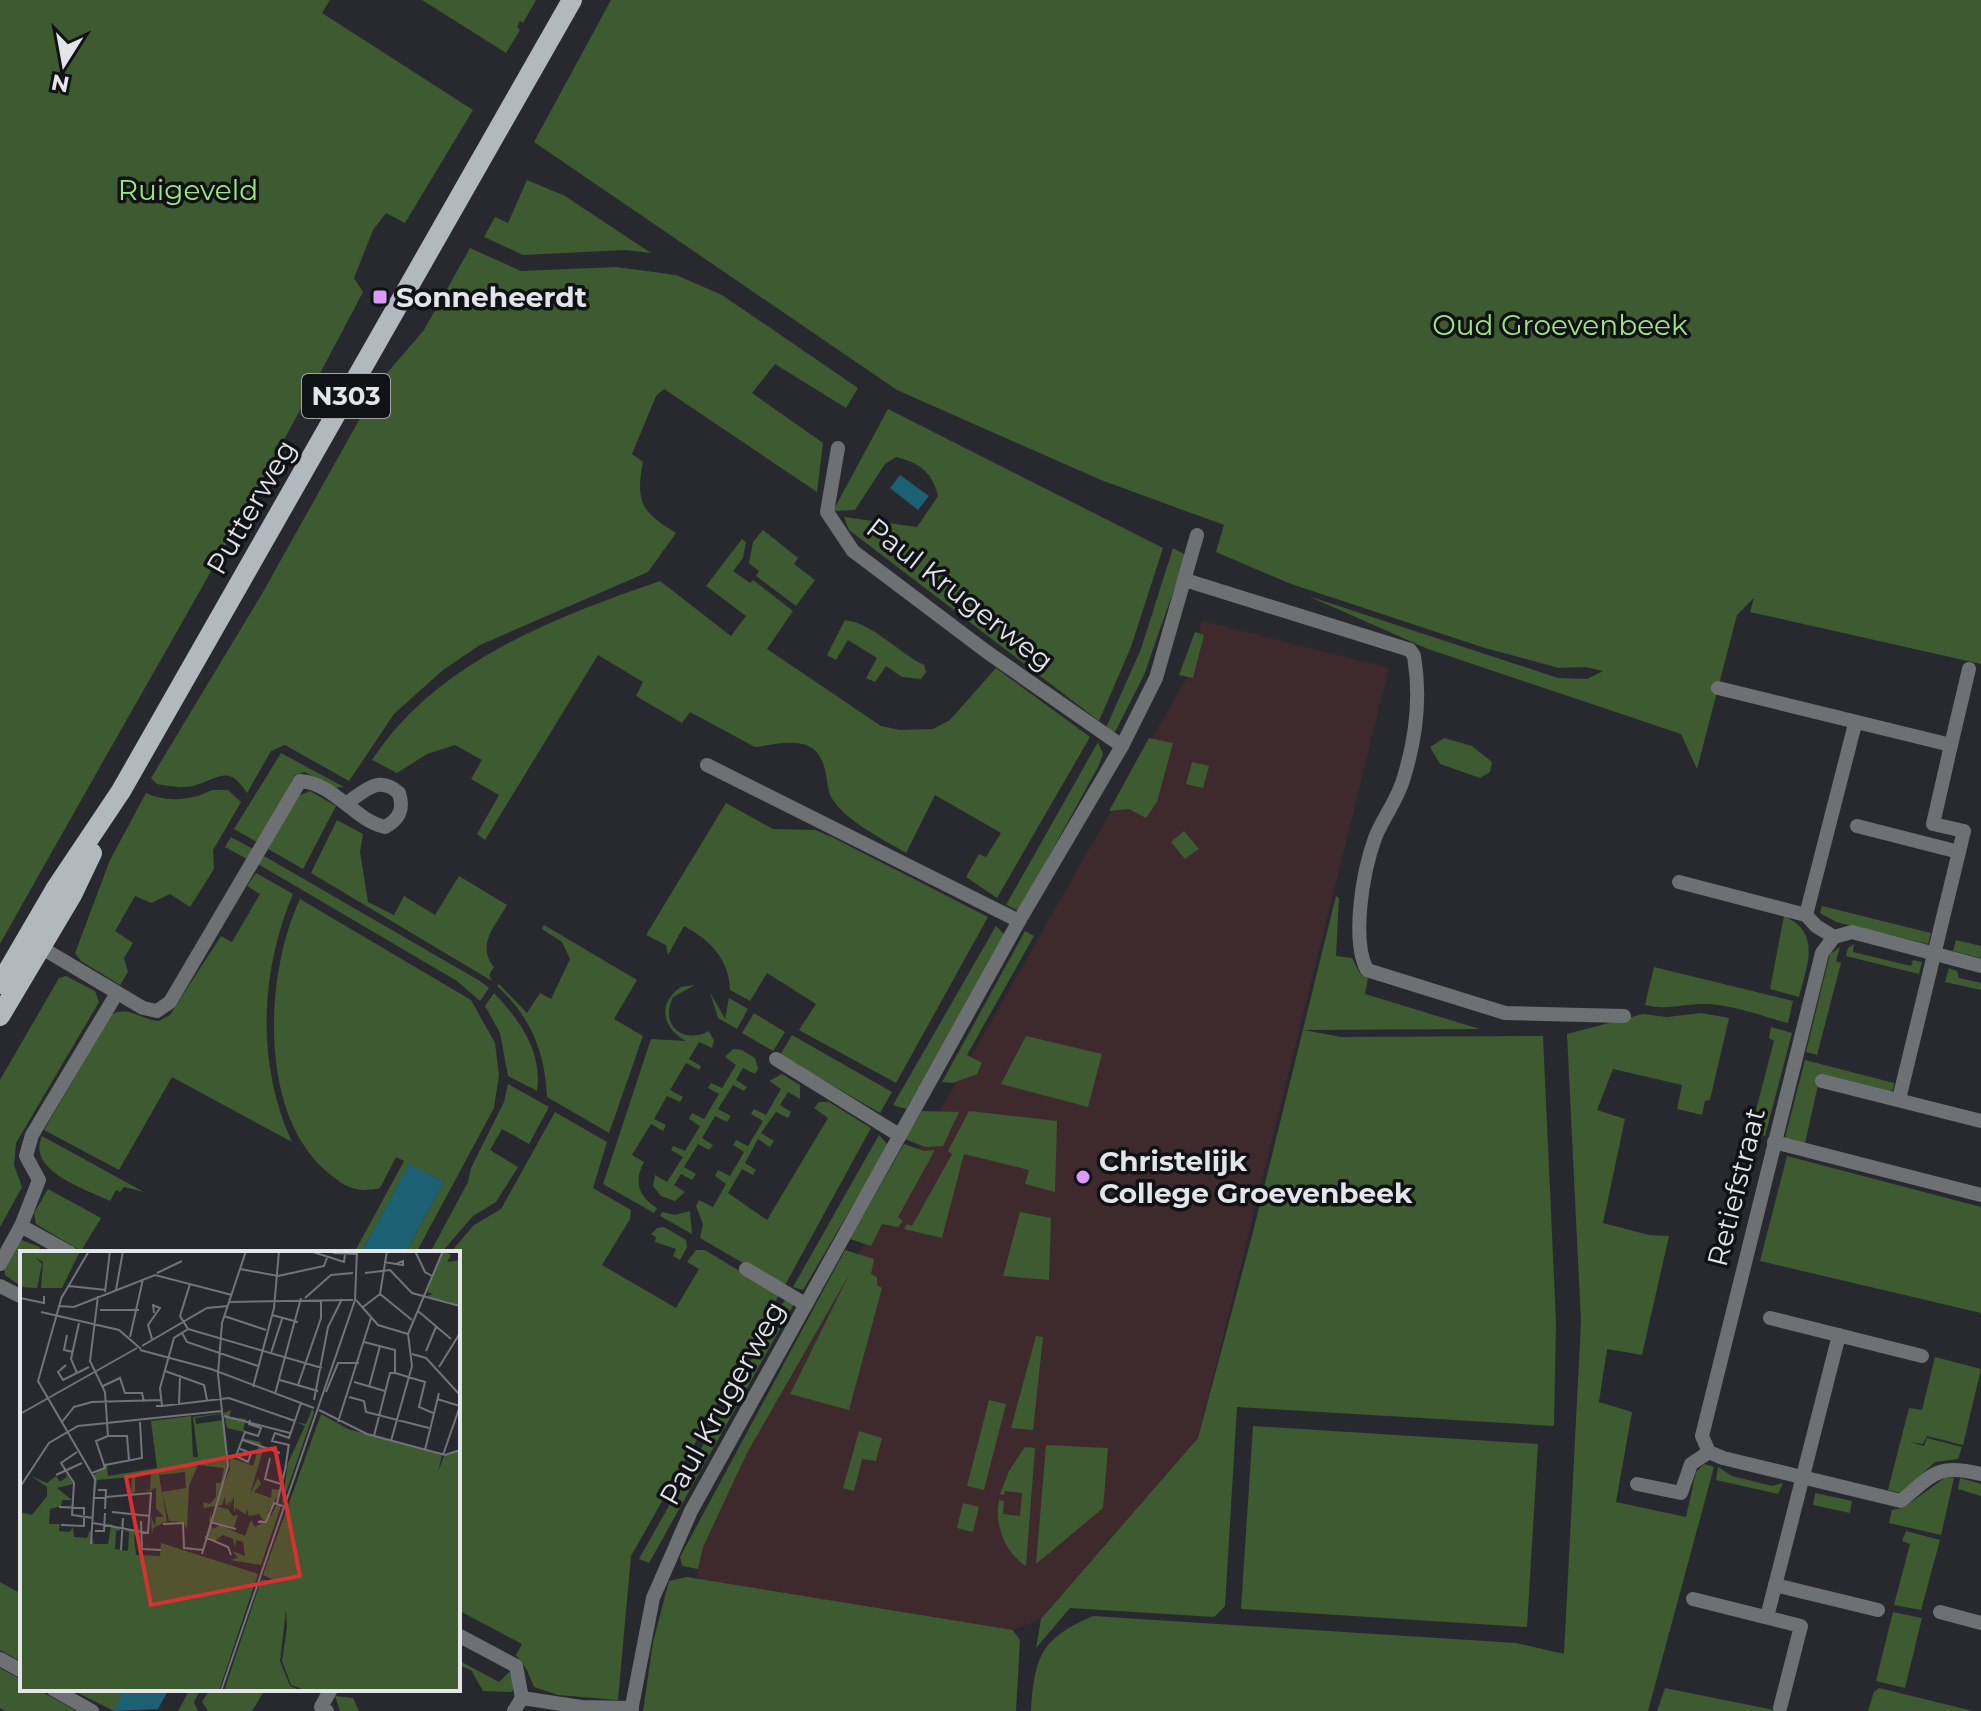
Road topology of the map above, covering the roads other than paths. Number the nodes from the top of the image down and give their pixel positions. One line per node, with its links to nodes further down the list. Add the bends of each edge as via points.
1 (572, 0): 11 (main road, Putterweg / N303)
2 (838, 448): 9 (street, Paul Krugerweg, via 827,512 853,551)
3 (1197, 535): 4 (street, Paul Krugerweg)
4 (1185, 580): 9 (street, Paul Krugerweg, via 1156,678); 25 (street, via 1410,650 1414,656 1416,732 1361,889 1361,958 1367,970 1505,1013)
5 (1969, 669): 8 (street)
6 (1718, 688): 7 (street)
7 (1855, 724): 8 (street); 16 (street)
8 (1951, 745): 14 (street, via 1933,824 1964,831)
9 (1122, 746): 17 (street, Paul Krugerweg)
10 (707, 765): 17 (street)
11 (121, 791): 19 (main road, Putterweg / N303); 22 (main road, Putterweg / N303)
12 (347, 803): 23 (street, via 300,781 170,1002 157,1011)
13 (1857, 826): 14 (street)
14 (1959, 852): 20 (street)
15 (1679, 882): 16 (street)
16 (1806, 915): 18 (street)
17 (1019, 921): 30 (street, Paul Krugerweg)
18 (1834, 937): 20 (street, via 1852,932); 31 (street, Retiefstraat, via 1822,953)
19 (42, 948): 23 (street); 24 (main road, Putterweg / N303)
20 (1934, 954): 21 (street); 28 (street)
21 (1981, 966)
22 (0, 984)
23 (117, 993): 33 (street, via 32,1135 26,1156 39,1180)
24 (0, 1016)
25 (1624, 1016)
26 (776, 1059): 30 (street)
27 (1822, 1081): 28 (street)
28 (1899, 1099): 29 (street)
29 (1981, 1121)
30 (899, 1135): 39 (street, Paul Krugerweg)
31 (1774, 1142): 32 (street); 43 (street, Retiefstraat, via 1702,1436)
32 (1981, 1195)
33 (21, 1226): 34 (street); 35 (street)
34 (66, 1251)
35 (0, 1264)
36 (746, 1269): 39 (street)
37 (0, 1286): 38 (street)
38 (20, 1296)
39 (805, 1304): 60 (street, Paul Krugerweg, via 691,1511 665,1569 653,1598)
40 (1770, 1318): 41 (street)
41 (1839, 1335): 42 (street); 45 (street)
42 (1922, 1356)
43 (1709, 1452): 45 (street); 46 (street, via 1691,1464 1681,1493)
44 (1981, 1474): 45 (street, via 1939,1469 1901,1501)
45 (1802, 1479): 47 (street)
46 (1637, 1484)
47 (1775, 1585): 49 (street); 51 (street)
48 (1693, 1599): 51 (street)
49 (1878, 1610)
50 (1940, 1612): 52 (street)
51 (1767, 1617): 59 (street, via 1801,1626)
52 (1981, 1623)
53 (460, 1636): 58 (street, via 516,1666)
54 (0, 1659): 55 (street)
55 (20, 1670)
56 (57, 1691): 61 (street)
57 (330, 1691): 62 (street, via 321,1707)
58 (518, 1704): 60 (street)
59 (1780, 1708)
60 (632, 1710)
61 (92, 1711)
62 (327, 1711)

